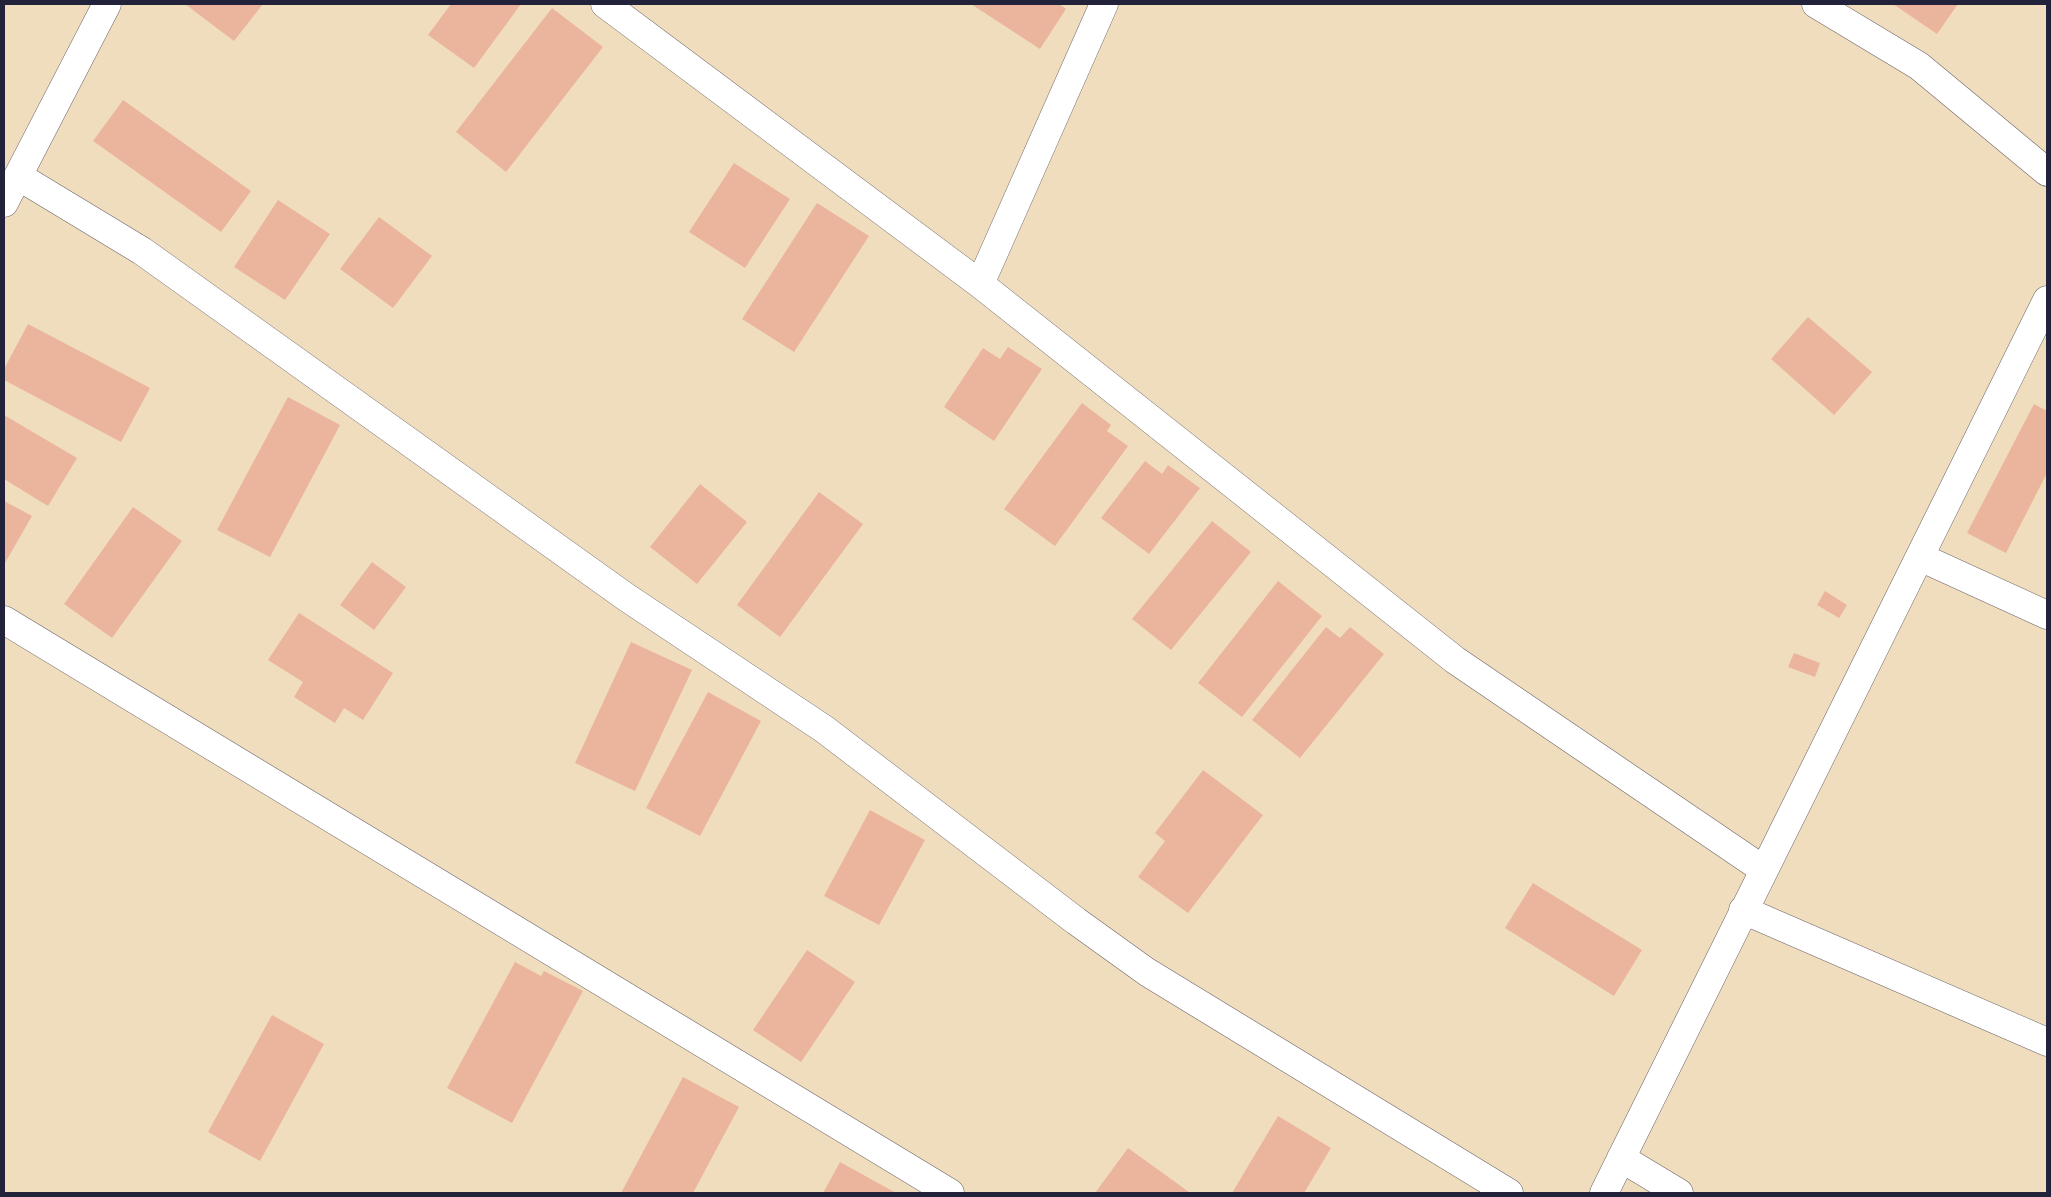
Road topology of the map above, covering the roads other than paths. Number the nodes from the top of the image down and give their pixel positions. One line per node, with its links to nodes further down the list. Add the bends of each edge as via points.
1 (107, 4): 6 (street)
2 (605, 4): 8 (street)
3 (1104, 4): 8 (street)
4 (1816, 4): 5 (street, via 1919,66)
5 (2047, 172)
6 (18, 176): 7 (street); 18 (street, via 142,251 626,596 824,729 1147,972)
7 (4, 203)
8 (980, 284): 13 (street, via 1455,660)
9 (2047, 300): 10 (street)
10 (1920, 557): 11 (street); 13 (street)
11 (2047, 615)
12 (4, 620): 17 (street)
13 (1764, 870): 14 (street)
14 (1743, 910): 15 (street); 16 (street)
15 (2047, 1042)
16 (1621, 1158): 19 (street); 20 (street)
17 (950, 1193)
18 (1509, 1193)
19 (1604, 1193)
20 (1680, 1193)

